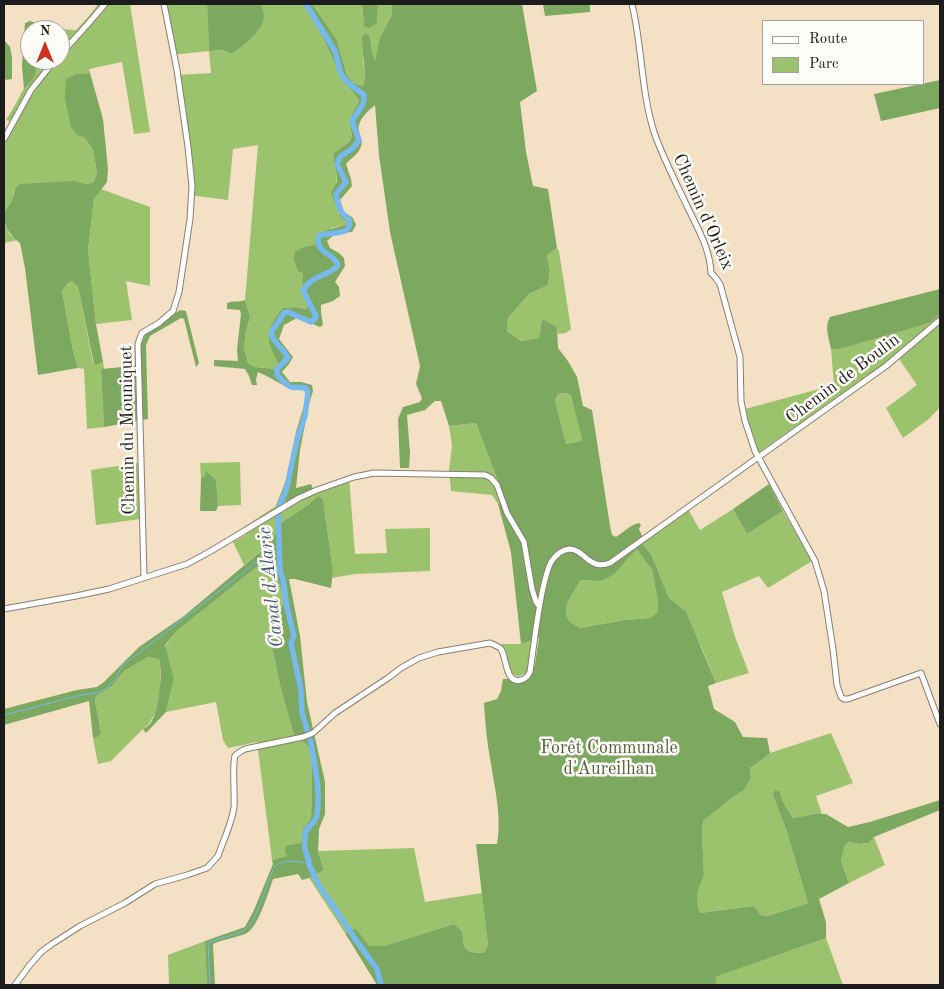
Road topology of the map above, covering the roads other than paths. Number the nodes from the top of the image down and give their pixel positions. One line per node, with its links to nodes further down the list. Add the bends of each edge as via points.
1 (105, 4): 4 (street)
2 (164, 4): 9 (street, Chemin du Mouniquet, via 192,186 179,292 173,311 142,334 138,344)
3 (632, 4): 8 (street, Chemin d'Orleix, via 653,129 668,168 705,242 711,273 720,284 740,358 745,421)
4 (70, 44)
5 (47, 70): 6 (street)
6 (4, 139)
7 (940, 320): 8 (street, Chemin de Boulin, via 886,366)
8 (759, 458): 10 (street, Chemin de Boulin, via 610,563 601,565 576,551 563,550 551,562); 12 (street, Chemin d'Orleix, via 815,561 824,591 841,697 848,699 921,673)
9 (144, 577): 10 (street, via 187,564 316,490 354,477 374,473 485,475 497,485 507,513 524,542 532,589); 11 (street, via 109,589)
10 (539, 606): 13 (street, Chemin de Boulin, via 530,672 524,679 515,680 510,676 501,650 490,643 429,654 401,668 334,713 313,733 240,752 235,756 233,811 218,856 207,868 155,884 80,926 40,952)
11 (4, 609)
12 (940, 724)
13 (15, 985)

